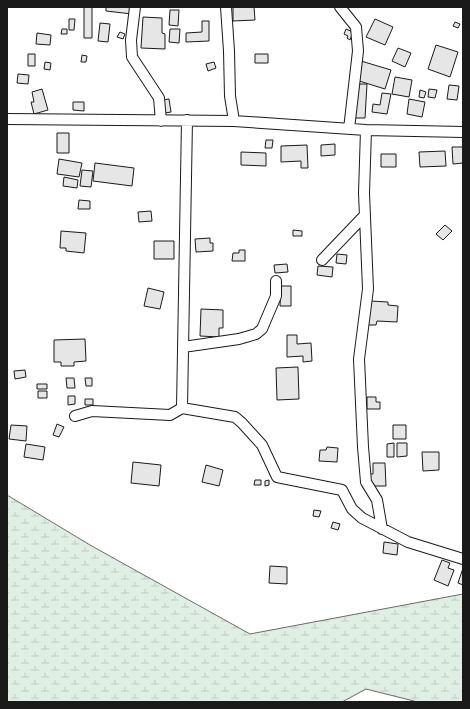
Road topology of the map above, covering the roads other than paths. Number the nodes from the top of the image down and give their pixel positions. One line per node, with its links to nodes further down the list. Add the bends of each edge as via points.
1 (136, 7): 7 (street, via 131,40 132,57 159,98)
2 (226, 7): 6 (street, via 230,96)
3 (340, 7): 8 (street, via 356,27 358,51)
4 (7, 119): 7 (street)
5 (187, 120): 6 (street); 7 (street); 14 (street)
6 (234, 120): 8 (street)
7 (161, 121)
8 (349, 129): 9 (street)
9 (366, 130): 10 (street); 11 (street)
10 (463, 132)
11 (365, 215): 12 (street); 17 (street, via 368,289 359,359 362,447 366,482 377,500)
12 (322, 260)
13 (276, 281): 14 (street, via 276,296 262,329 256,334)
14 (183, 347): 15 (street)
15 (182, 408): 16 (street, via 170,415 92,411); 17 (street, via 235,417 262,445 277,477 342,490 352,509)
16 (75, 416)
17 (382, 529): 18 (street, via 408,542)
18 (463, 559)

